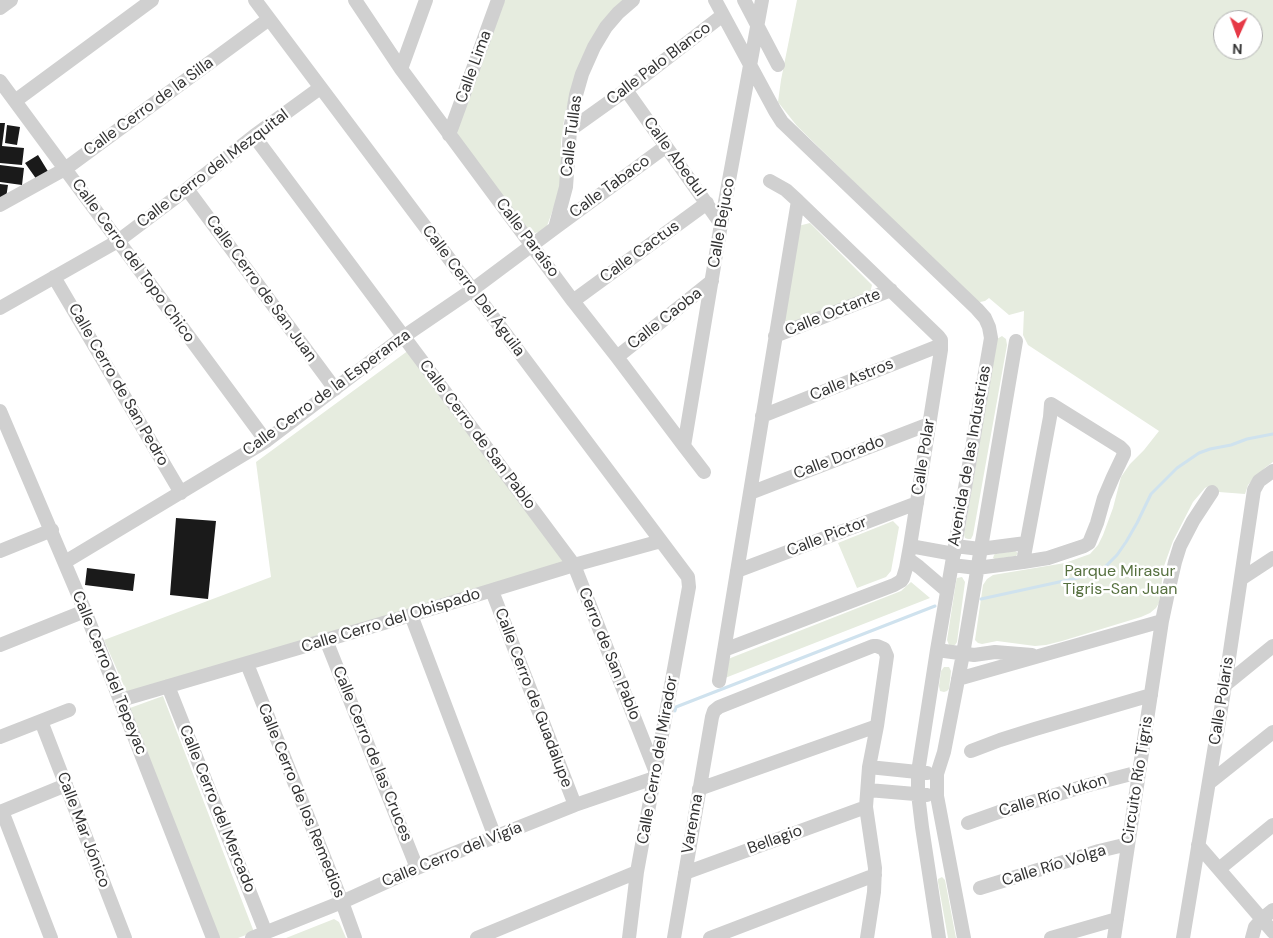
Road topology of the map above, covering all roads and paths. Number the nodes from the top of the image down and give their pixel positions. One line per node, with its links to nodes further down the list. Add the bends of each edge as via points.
1 (11, 0): 11 (street)
2 (152, 0): 21 (street)
3 (255, 0): 13 (street, Calle Cerro Del Águila)
4 (356, 0): 17 (street, Calle Paraíso)
5 (426, 0): 17 (street)
6 (498, 0): 23 (street, Calle Lima)
7 (633, 0): 22 (street, Calle Tullas, via 606,26 594,47 582,74)
8 (715, 0): 12 (street, Avenida de las Industrias)
9 (744, 0): 14 (street)
10 (762, 0): 14 (street, Calle Bejuco)
11 (0, 8)
12 (723, 15): 16 (street, Avenida de las Industrias); 20 (street, Calle Palo Blanco)
13 (269, 19): 19 (street, Calle Cerro Del Águila); 26 (street, Calle Cerro de la Silla)
14 (757, 24): 15 (street); 16 (street, Calle Bejuco)
15 (778, 65)
16 (750, 66): 32 (street, Calle Bejuco); 65 (street, Avenida de las Industrias, via 787,128 977,309 989,327 991,338)
17 (401, 69): 23 (street, Calle Paraíso)
18 (0, 81): 21 (street, Calle Cerro del Topo Chico)
19 (320, 88): 24 (street, Calle Cerro del Mezquital); 38 (street, Calle Cerro Del Águila)
20 (626, 90): 22 (street, Calle Palo Blanco); 25 (street, Calle Abedul)
21 (15, 101): 26 (street, Calle Cerro del Topo Chico)
22 (570, 130): 33 (street, Calle Tullas, via 566,187)
23 (449, 135): 35 (street, Calle Paraíso)
24 (254, 136): 28 (street, Calle Cerro del Mezquital); 43 (street, Calle Cerro de San Pablo)
25 (665, 147): 30 (street, Calle Abedul); 33 (street, Calle Tabaco)
26 (65, 169): 31 (street, Calle Cerro de la Silla); 34 (street, Calle Cerro del Topo Chico)
27 (770, 181): 29 (street)
28 (187, 189): 34 (street, Calle Cerro del Mezquital); 47 (street, Calle Cerro de San Juan)
29 (798, 200): 39 (street); 42 (street)
30 (707, 203): 32 (street, Calle Abedul); 40 (street, Calle Cactus)
31 (0, 205)
32 (722, 224): 37 (street, Calle Bejuco)
33 (555, 228): 35 (street, Calle Tabaco)
34 (118, 241): 36 (street, Calle Cerro del Mezquital); 51 (street, Calle Cerro del Topo Chico)
35 (532, 245): 38 (street, Calle Cerro de la Esperanza); 40 (street, Calle Paraíso)
36 (54, 277): 41 (street, Calle Cerro del Mezquital); 56 (street, Calle Cerro de San Pedro)
37 (712, 281): 46 (street, Calle Caoba); 52 (street, Calle Bejuco)
38 (472, 290): 43 (street, Calle Cerro de la Esperanza); 60 (street, Calle Cerro Del Águila)
39 (891, 290): 42 (street, Calle Octante); 45 (street, via 938,336)
40 (573, 301): 46 (street, Calle Paraíso)
41 (0, 308)
42 (775, 336): 49 (street)
43 (403, 337): 47 (street, Calle Cerro de la Esperanza); 69 (street, Calle Cerro de San Pablo)
44 (1016, 341): 62 (street, Avenida de las Industrias)
45 (941, 344): 49 (street, Calle Astros); 50 (street, Calle Polar)
46 (617, 357): 52 (street, Calle Paraíso)
47 (335, 390): 51 (street, Calle Cerro de la Esperanza)
48 (0, 411): 59 (street, Calle Cerro del Tepeyac)
49 (762, 416): 57 (street)
50 (929, 424): 57 (street, Calle Dorado); 58 (street, Calle Polar)
51 (266, 442): 56 (street, Calle Cerro de la Esperanza)
52 (684, 446): 54 (street, Calle Paraíso)
53 (1273, 471): 72 (street, Calle Polaris, via 1259,481 1254,490)
54 (704, 472)
55 (1212, 492): 78 (street, Circuito Río Tigris, via 1180,546)
56 (181, 493): 67 (street, Calle Cerro de la Esperanza)
57 (750, 493): 71 (street)
58 (917, 503): 64 (street, Calle Polar); 71 (street, Calle Pictor)
59 (52, 530): 63 (street); 67 (street, Calle Cerro del Tepeyac)
60 (660, 541): 69 (street, Calle Cerro del Obispado); 73 (street, Calle Cerro Del Águila)
61 (1026, 543): 62 (street); 68 (street); 68 (street, via 1051,404 1120,447 1124,454 1104,498 1089,543 1048,558)
62 (980, 549): 65 (street); 70 (street, Avenida de las Industrias)
63 (0, 551)
64 (909, 553): 65 (street); 75 (street, via 919,567); 82 (street, Calle Polar, via 903,578 894,585)
65 (954, 555): 70 (street); 75 (street, Avenida de las Industrias)
66 (1273, 558): 72 (street)
67 (65, 562): 76 (street, Calle Cerro del Tepeyac)
68 (1023, 562): 70 (street)
69 (574, 566): 74 (street, Calle Cerro del Obispado); 104 (street, Cerro de San Pablo)
70 (977, 568): 84 (street, Avenida de las Industrias)
71 (737, 571): 82 (street)
72 (1241, 578): 89 (street, Calle Polaris)
73 (689, 582): 104 (street, Calle Cerro del Mirador)
74 (492, 591): 77 (street, Calle Cerro del Obispado); 112 (street, Calle Cerro de Guadalupe)
75 (947, 591): 83 (street, Avenida de las Industrias)
76 (85, 611): 80 (street); 94 (street, Calle Cerro del Tepeyac)
77 (411, 615): 79 (street, Calle Cerro del Obispado); 117 (street)
78 (1162, 622): 85 (street); 92 (street, Circuito Río Tigris)
79 (326, 640): 86 (street, Calle Cerro del Obispado); 120 (street, Calle Cerro de las Cruces)
80 (0, 645)
81 (1273, 646): 89 (street)
82 (724, 650): 88 (street)
83 (937, 650): 84 (street); 91 (street, Avenida de las Industrias)
84 (963, 654): 85 (street); 87 (street, Avenida de las Industrias)
85 (1042, 655): 87 (street)
86 (247, 664): 90 (street, Calle Cerro del Obispado); 128 (street, Calle Cerro de los Remedios)
87 (958, 679): 93 (street, Avenida de las Industrias)
88 (719, 681)
89 (1225, 685): 106 (street, Calle Polaris)
90 (168, 686): 94 (street, Calle Cerro del Obispado); 131 (street, Calle Cerro del Mercado)
91 (930, 695): 93 (street, via 936,702 944,704); 102 (street, Avenida de las Industrias)
92 (1151, 695): 100 (street, via 1035,728); 103 (street, Circuito Río Tigris)
93 (955, 697): 105 (street, Avenida de las Industrias)
94 (121, 700): 135 (street, Calle Cerro del Tepeyac)
95 (69, 710): 96 (street)
96 (41, 721): 99 (street); 107 (street, Calle Mar Jónico)
97 (877, 726): 101 (street); 108 (street); 108 (street, Varenna, via 887,656 884,648 877,646 714,711)
98 (1273, 732): 106 (street)
99 (0, 737)
100 (971, 752)
101 (869, 767): 102 (street); 109 (street)
102 (918, 772): 105 (street); 110 (street, Avenida de las Industrias)
103 (1139, 772): 115 (street, Calle Río Yukon); 118 (street, Circuito Río Tigris)
104 (655, 774): 112 (street, Calle Cerro del Vigía); 123 (street, Calle Cerro del Mirador)
105 (937, 774): 111 (street, Avenida de las Industrias)
106 (1208, 783): 119 (street, Calle Polaris)
107 (66, 785): 114 (street); 134 (street, Calle Mar Jónico)
108 (700, 789): 124 (street, Varenna)
109 (868, 790): 110 (street); 113 (street)
110 (918, 794): 111 (street); 125 (street, Avenida de las Industrias)
111 (937, 796): 122 (street, Avenida de las Industrias)
112 (574, 805): 117 (street, Calle Cerro del Vigía)
113 (866, 806): 124 (street, Bellagio); 126 (street)
114 (1, 811): 133 (street)
115 (968, 823)
116 (1273, 825): 121 (street)
117 (495, 837): 120 (street, Calle Cerro del Vigía)
118 (1128, 844): 127 (street, Calle Río Volga); 130 (street, Circuito Río Tigris)
119 (1198, 845): 121 (street); 147 (street, Calle Polaris)
120 (417, 868): 128 (street, Calle Cerro del Vigía)
121 (1219, 869): 129 (street)
122 (951, 870): 125 (street, via 938,864); 144 (street, Avenida de las Industrias)
123 (637, 872): 138 (street); 139 (street, Calle Cerro del Mirador)
124 (685, 873): 140 (street, Varenna)
125 (928, 874): 143 (street, Avenida de las Industrias)
126 (875, 875): 141 (street); 142 (street)
127 (980, 888)
128 (342, 902): 131 (street, Calle Cerro del Vigía); 137 (street, Calle Cerro de los Remedios)
129 (1268, 915): 132 (street); 148 (street, via 1255,927)
130 (1116, 919): 145 (street); 146 (street, Circuito Río Tigris)
131 (266, 932): 136 (street, Calle Cerro del Vigía)
132 (1273, 932)
133 (51, 938)
134 (125, 938)
135 (213, 938)
136 (252, 938)
137 (355, 938)
138 (477, 938)
139 (628, 938)
140 (674, 938)
141 (710, 938)
142 (867, 938)
143 (940, 938)
144 (964, 938)
145 (1051, 938)
146 (1114, 938)
147 (1183, 938)
148 (1252, 938)

